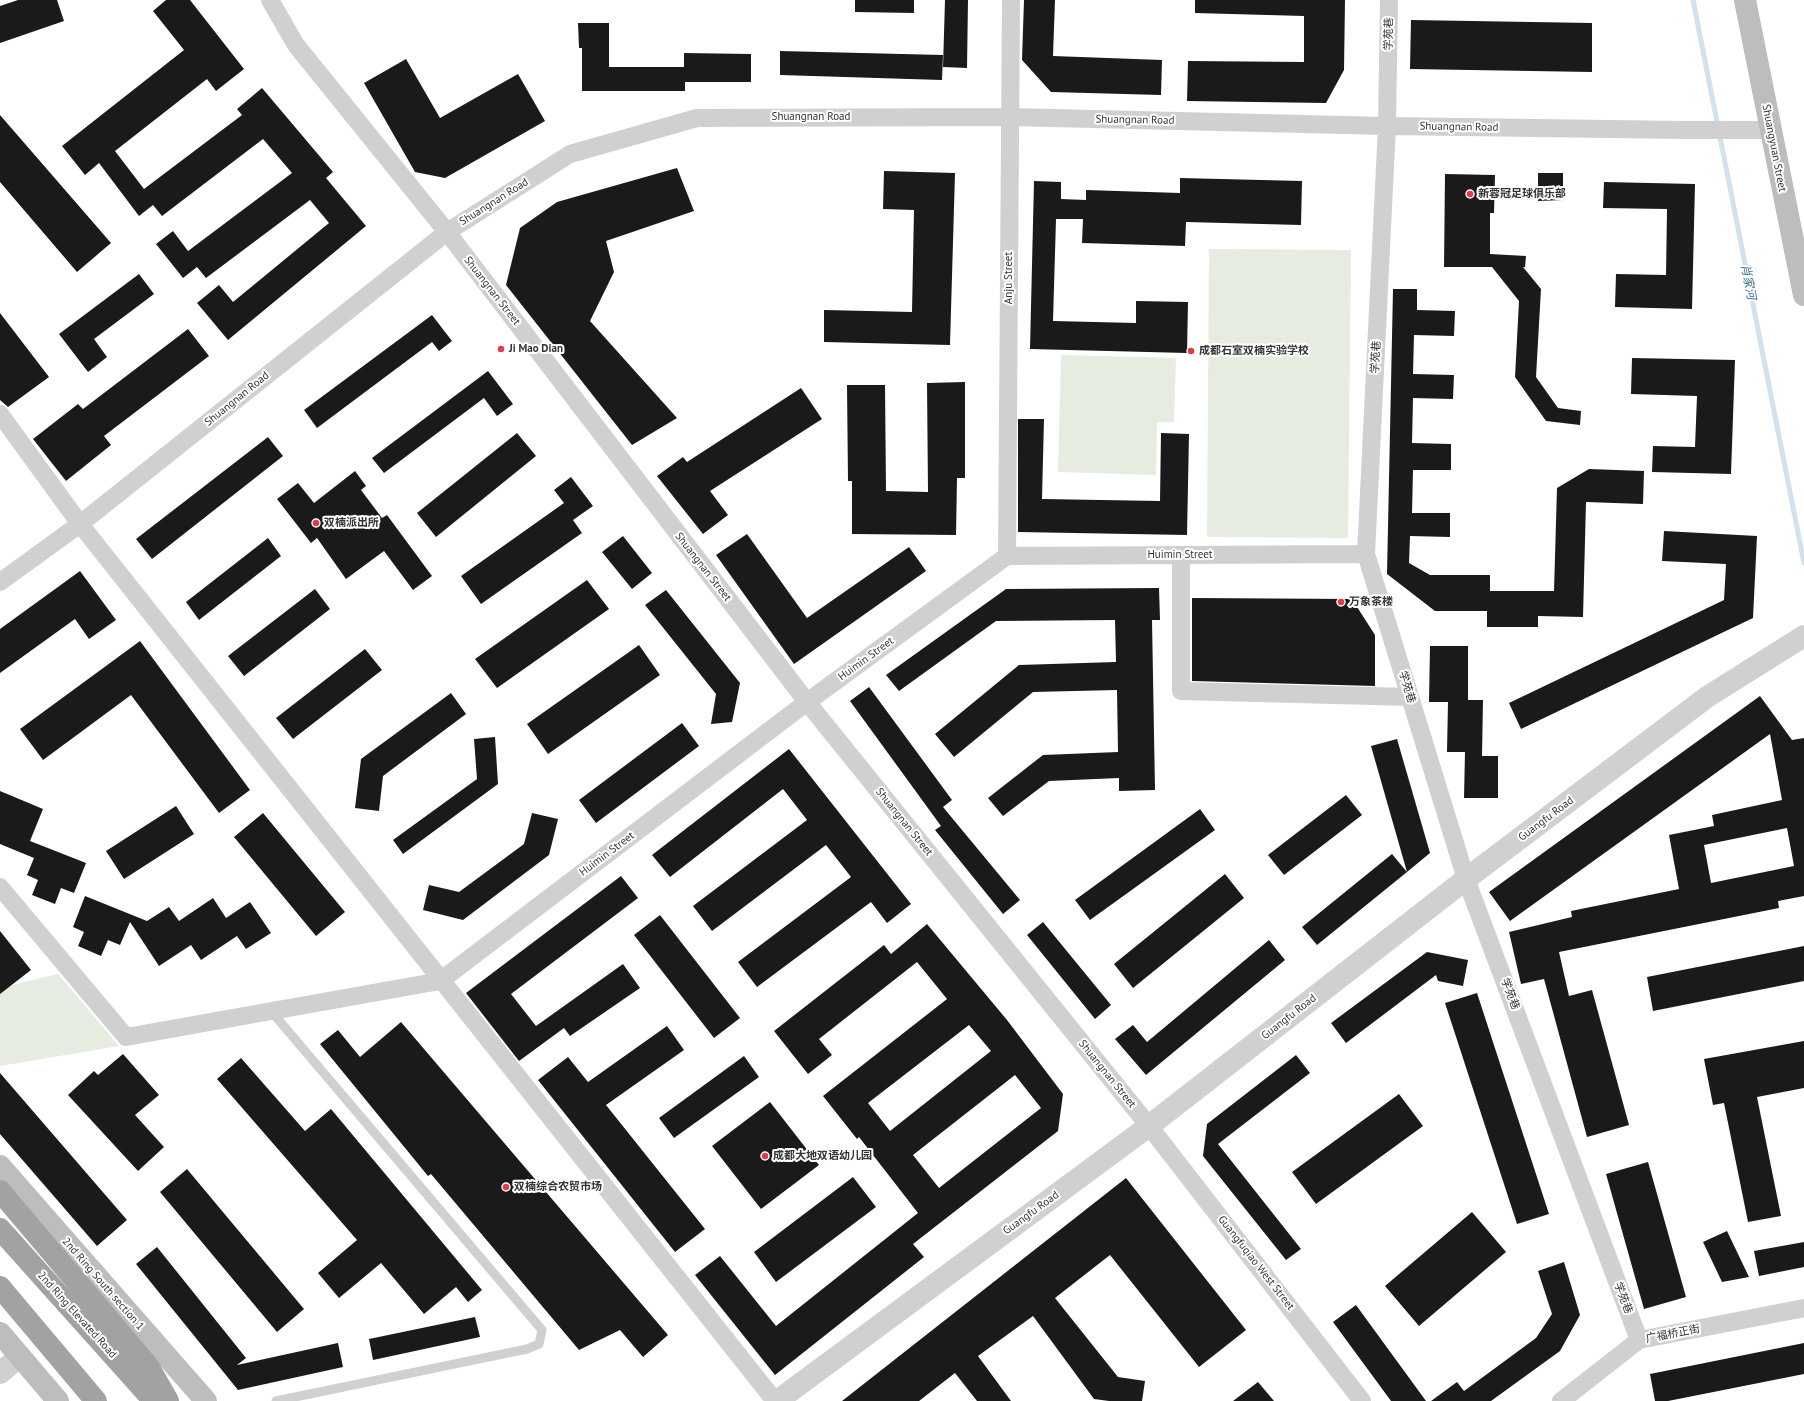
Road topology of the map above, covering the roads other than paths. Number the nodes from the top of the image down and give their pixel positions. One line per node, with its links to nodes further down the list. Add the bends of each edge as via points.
1 (270, 0): 8 (street, Shuangnan Street, via 296,45)
2 (1011, 0): 5 (street, Anju Street)
3 (1389, 0): 6 (street, 学苑巷)
4 (1745, 0): 7 (main road, Shuangyuan Street)
5 (1010, 117): 6 (street, Shuangnan Road); 8 (street, Shuangnan Road, via 697,118 570,154); 14 (street, Anju Street)
6 (1387, 126): 7 (street, Shuangnan Road); 13 (street, 学苑巷)
7 (1770, 130): 9 (main road, Shuangyuan Street)
8 (447, 232): 11 (street, Shuangnan Road); 18 (street, Shuangnan Street)
9 (1804, 296)
10 (0, 414): 11 (street)
11 (80, 524): 15 (street, Shuangnan Road); 21 (street)
12 (1181, 554): 13 (street, Huimin Street); 14 (street, Huimin Street); 17 (street, via 1181,691)
13 (1366, 554): 17 (street, 学苑巷)
14 (1007, 556): 18 (street, Huimin Street)
15 (0, 582)
16 (1804, 636): 19 (street, Guangfu Road, via 1707,697)
17 (1410, 697): 19 (street, 学苑巷)
18 (807, 702): 21 (street, Huimin Street); 23 (street, Shuangnan Street)
19 (1466, 879): 23 (street, Guangfu Road); 30 (street, 学苑巷)
20 (0, 887): 22 (street, via 126,1037)
21 (440, 981): 22 (street); 39 (street)
22 (271, 1011): 38 (lane, via 542,1330 539,1344 527,1349)
23 (1149, 1126): 39 (street, Guangfu Road); 40 (street, Guangfuqiao West Street)
24 (0, 1166): 37 (main road, 2nd Ring South section 1)
25 (0, 1192): 36 (highway, via 148,1366)
26 (0, 1229): 35 (highway, 2nd Ring Elevated Road)
27 (0, 1288): 34 (highway)
28 (1804, 1308): 30 (street, 广福桥正街)
29 (0, 1333): 31 (main road)
30 (1639, 1340): 41 (street, 广福桥正街)
31 (20, 1356): 32 (street); 33 (main road)
32 (0, 1373)
33 (58, 1401)
34 (96, 1401)
35 (154, 1401)
36 (168, 1401)
37 (206, 1401)
38 (276, 1401)
39 (776, 1401)
40 (1362, 1401)
41 (1561, 1401)

